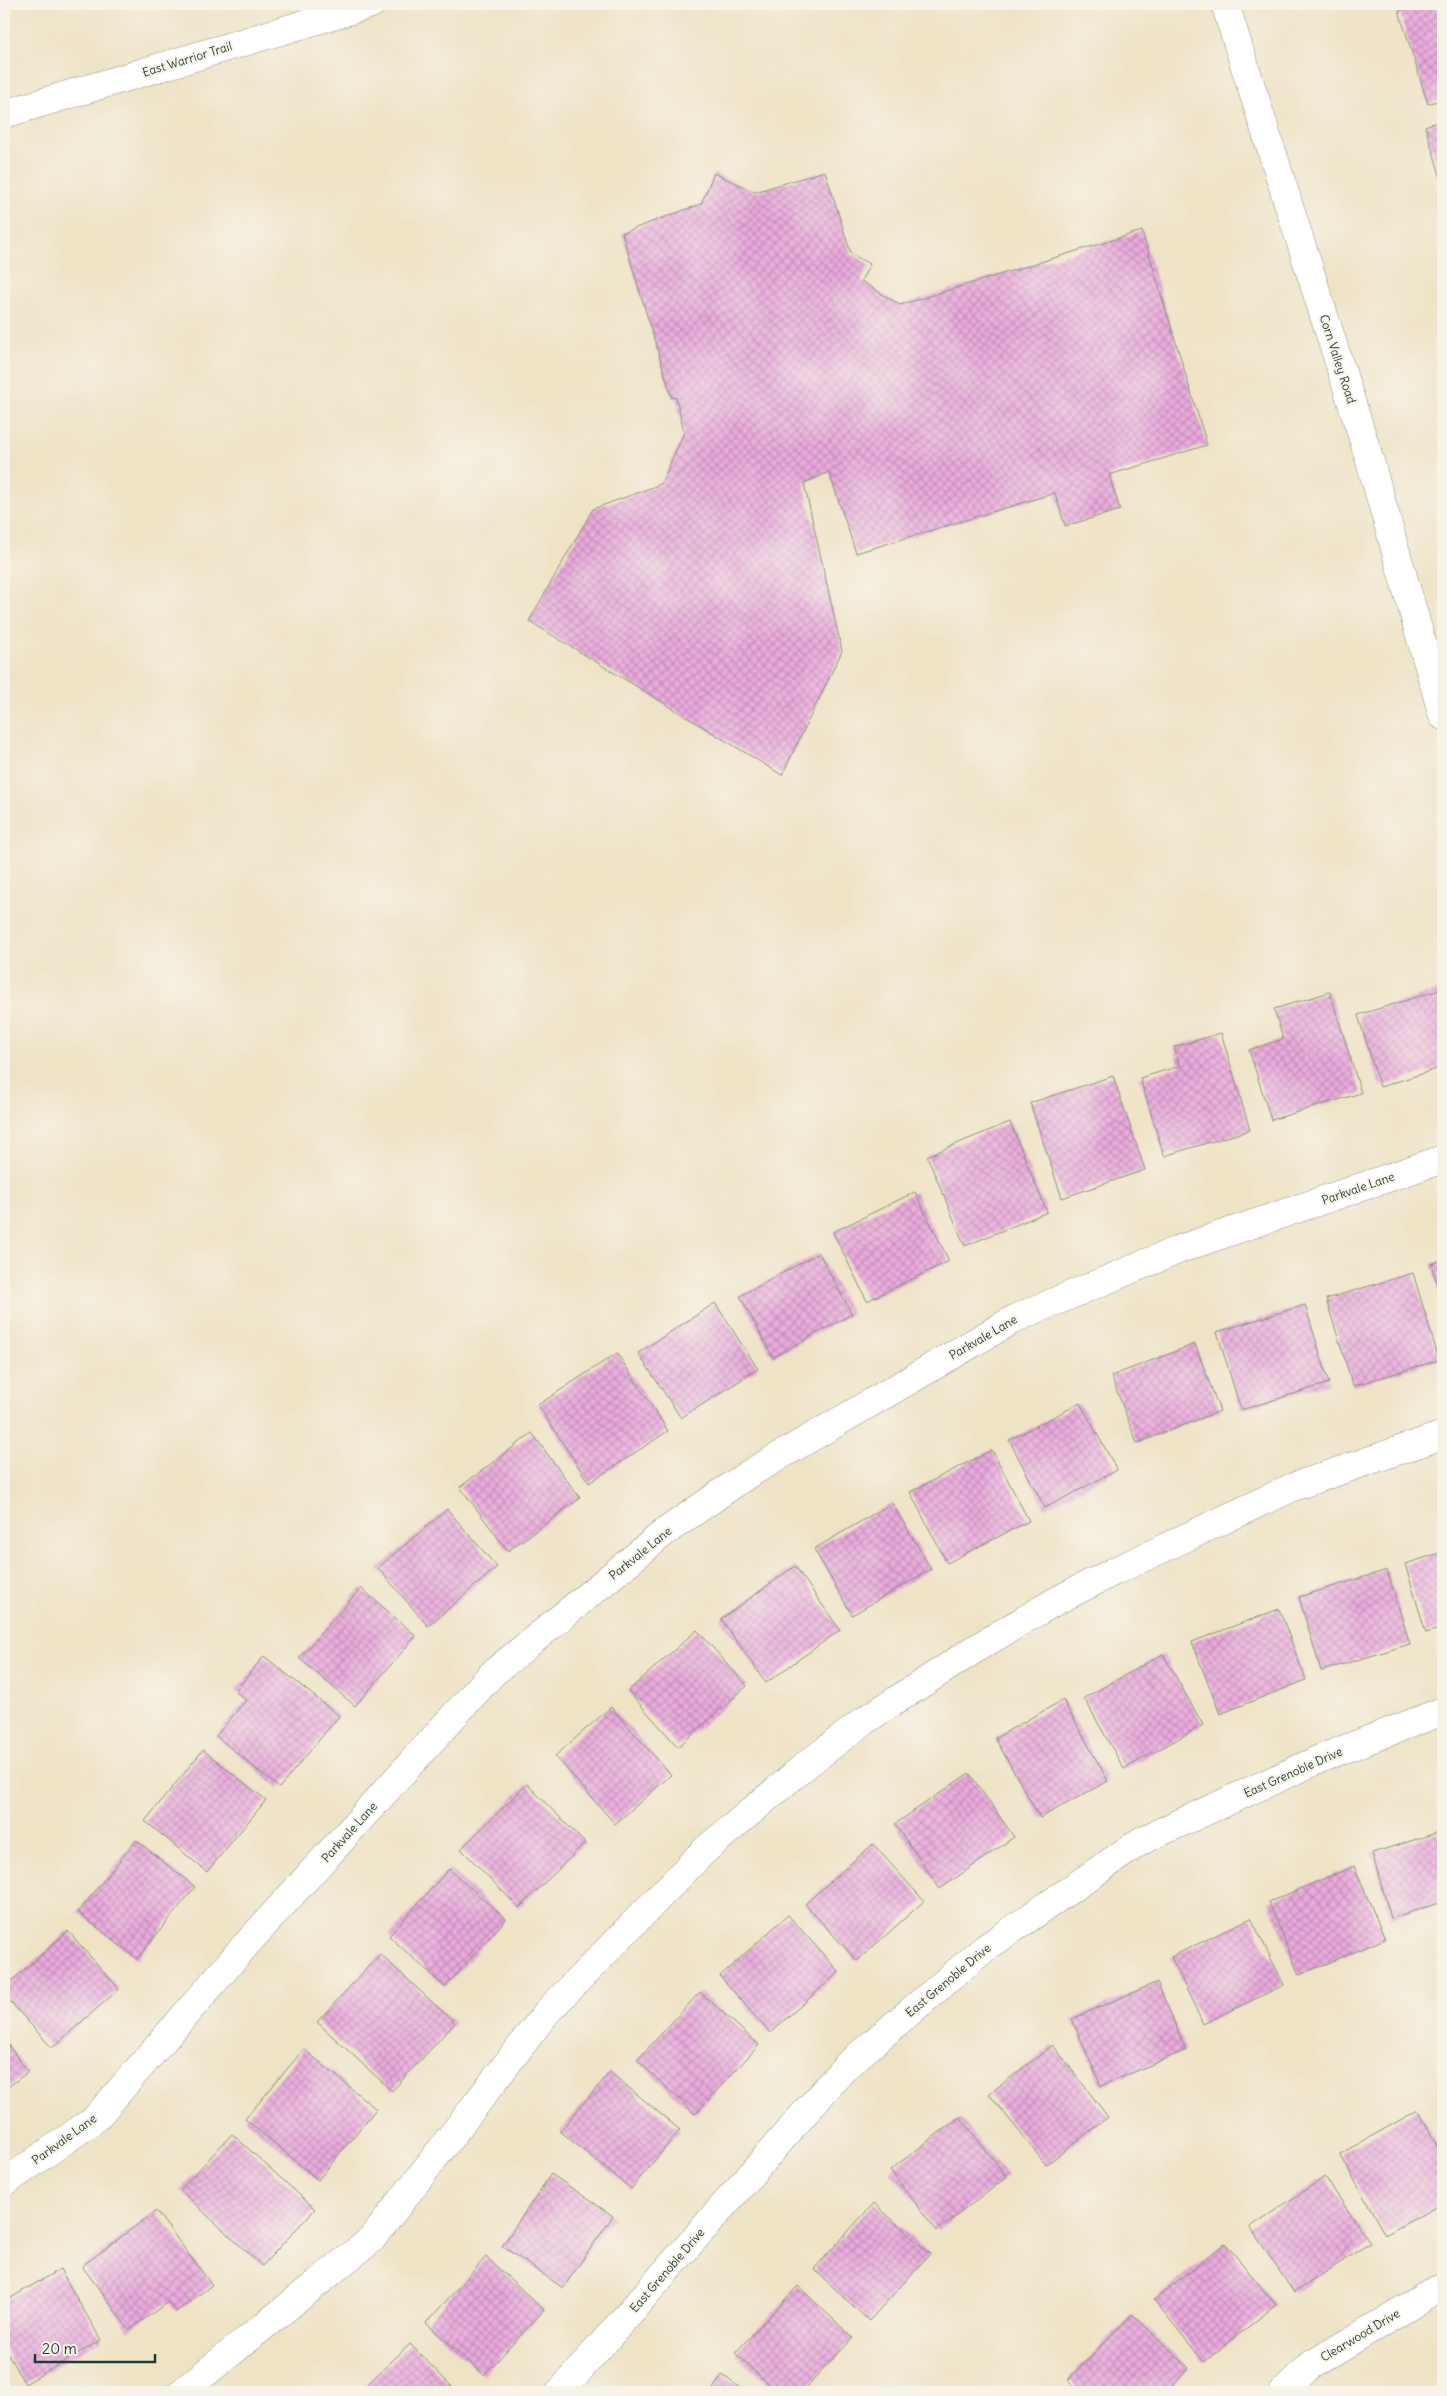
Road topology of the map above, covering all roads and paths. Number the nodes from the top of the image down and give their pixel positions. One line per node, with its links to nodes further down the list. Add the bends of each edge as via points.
1 (370, 4): 3 (street, East Warrior Trail)
2 (1225, 4): 4 (street, Corn Valley Road, via 1367,451)
3 (4, 114)
4 (1443, 716)
5 (1443, 1159): 8 (street, Parkvale Lane, via 1180,1249 1016,1318 746,1475 664,1532 492,1674 243,1948 95,2119)
6 (1443, 1435): 10 (street, via 1293,1487 1080,1588 980,1646 864,1721 812,1760 704,1851 547,2012 372,2239)
7 (1443, 1711): 11 (street, East Grenoble Drive, via 1324,1757 1141,1841 984,1950 846,2066)
8 (4, 2183)
9 (1443, 2286): 12 (street, Clearwood Drive, via 1309,2366)
10 (182, 2392)
11 (560, 2392)
12 (1283, 2392)

